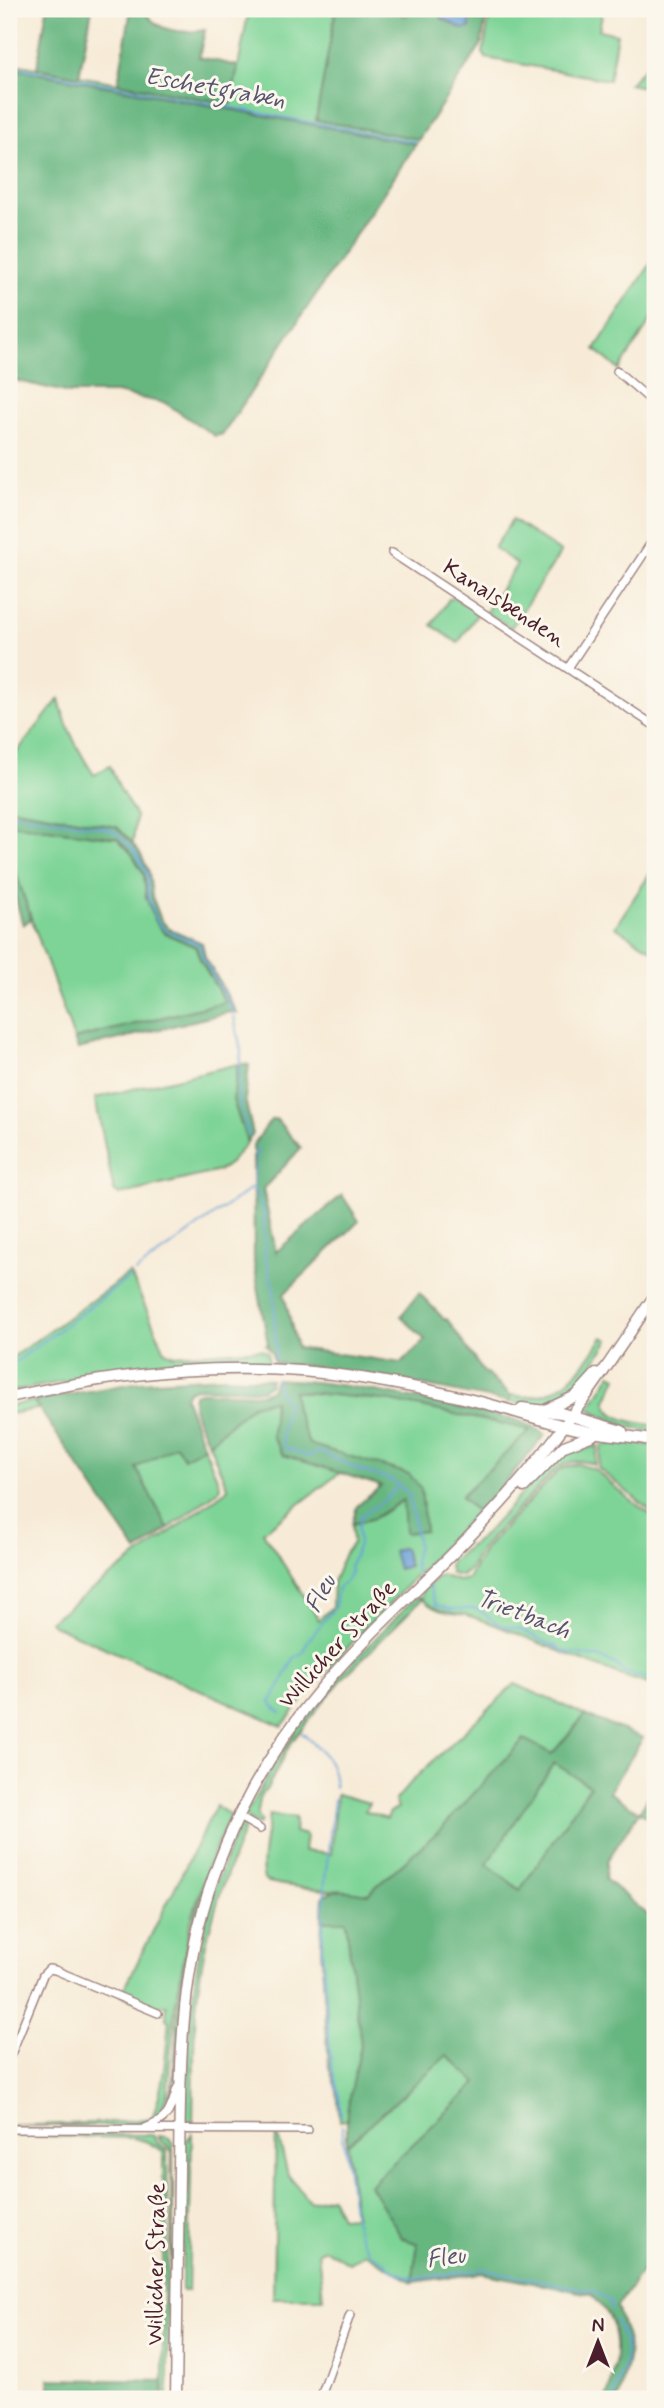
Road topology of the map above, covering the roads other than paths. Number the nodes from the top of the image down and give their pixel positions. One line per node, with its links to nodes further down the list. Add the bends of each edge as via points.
1 (617, 371): 2 (street)
2 (655, 404)
3 (655, 537): 5 (street, Kanalsbenden)
4 (391, 553): 5 (street, Kanalsbenden)
5 (568, 668): 6 (street)
6 (655, 726)
7 (655, 1295): 8 (main road, Willicher Straße)
8 (619, 1348): 11 (main road, via 576,1396); 12 (main road, Willicher Straße)
9 (9, 1397): 10 (main road, via 130,1374 256,1368 362,1378)
10 (494, 1406): 11 (main road); 12 (main road)
11 (542, 1410): 12 (main road)
12 (570, 1422): 13 (main road); 14 (main road); 16 (main road, Willicher Straße)
13 (598, 1434): 14 (main road); 16 (main road, via 564,1446)
14 (636, 1436): 15 (main road)
15 (655, 1440)
16 (509, 1495): 17 (main road, Willicher Straße, via 318,1692 273,1755)
17 (239, 1817): 18 (street); 21 (main road, Willicher Straße, via 214,1878 194,1949)
18 (260, 1829)
19 (158, 2013): 20 (street, via 49,1969)
20 (9, 2059)
21 (180, 2077): 23 (street, via 168,2115); 24 (main road, Willicher Straße)
22 (9, 2129): 23 (street)
23 (142, 2129): 24 (street)
24 (179, 2129): 25 (street); 27 (main road, Willicher Straße)
25 (308, 2130)
26 (351, 2315): 28 (street)
27 (176, 2399)
28 (320, 2399)

